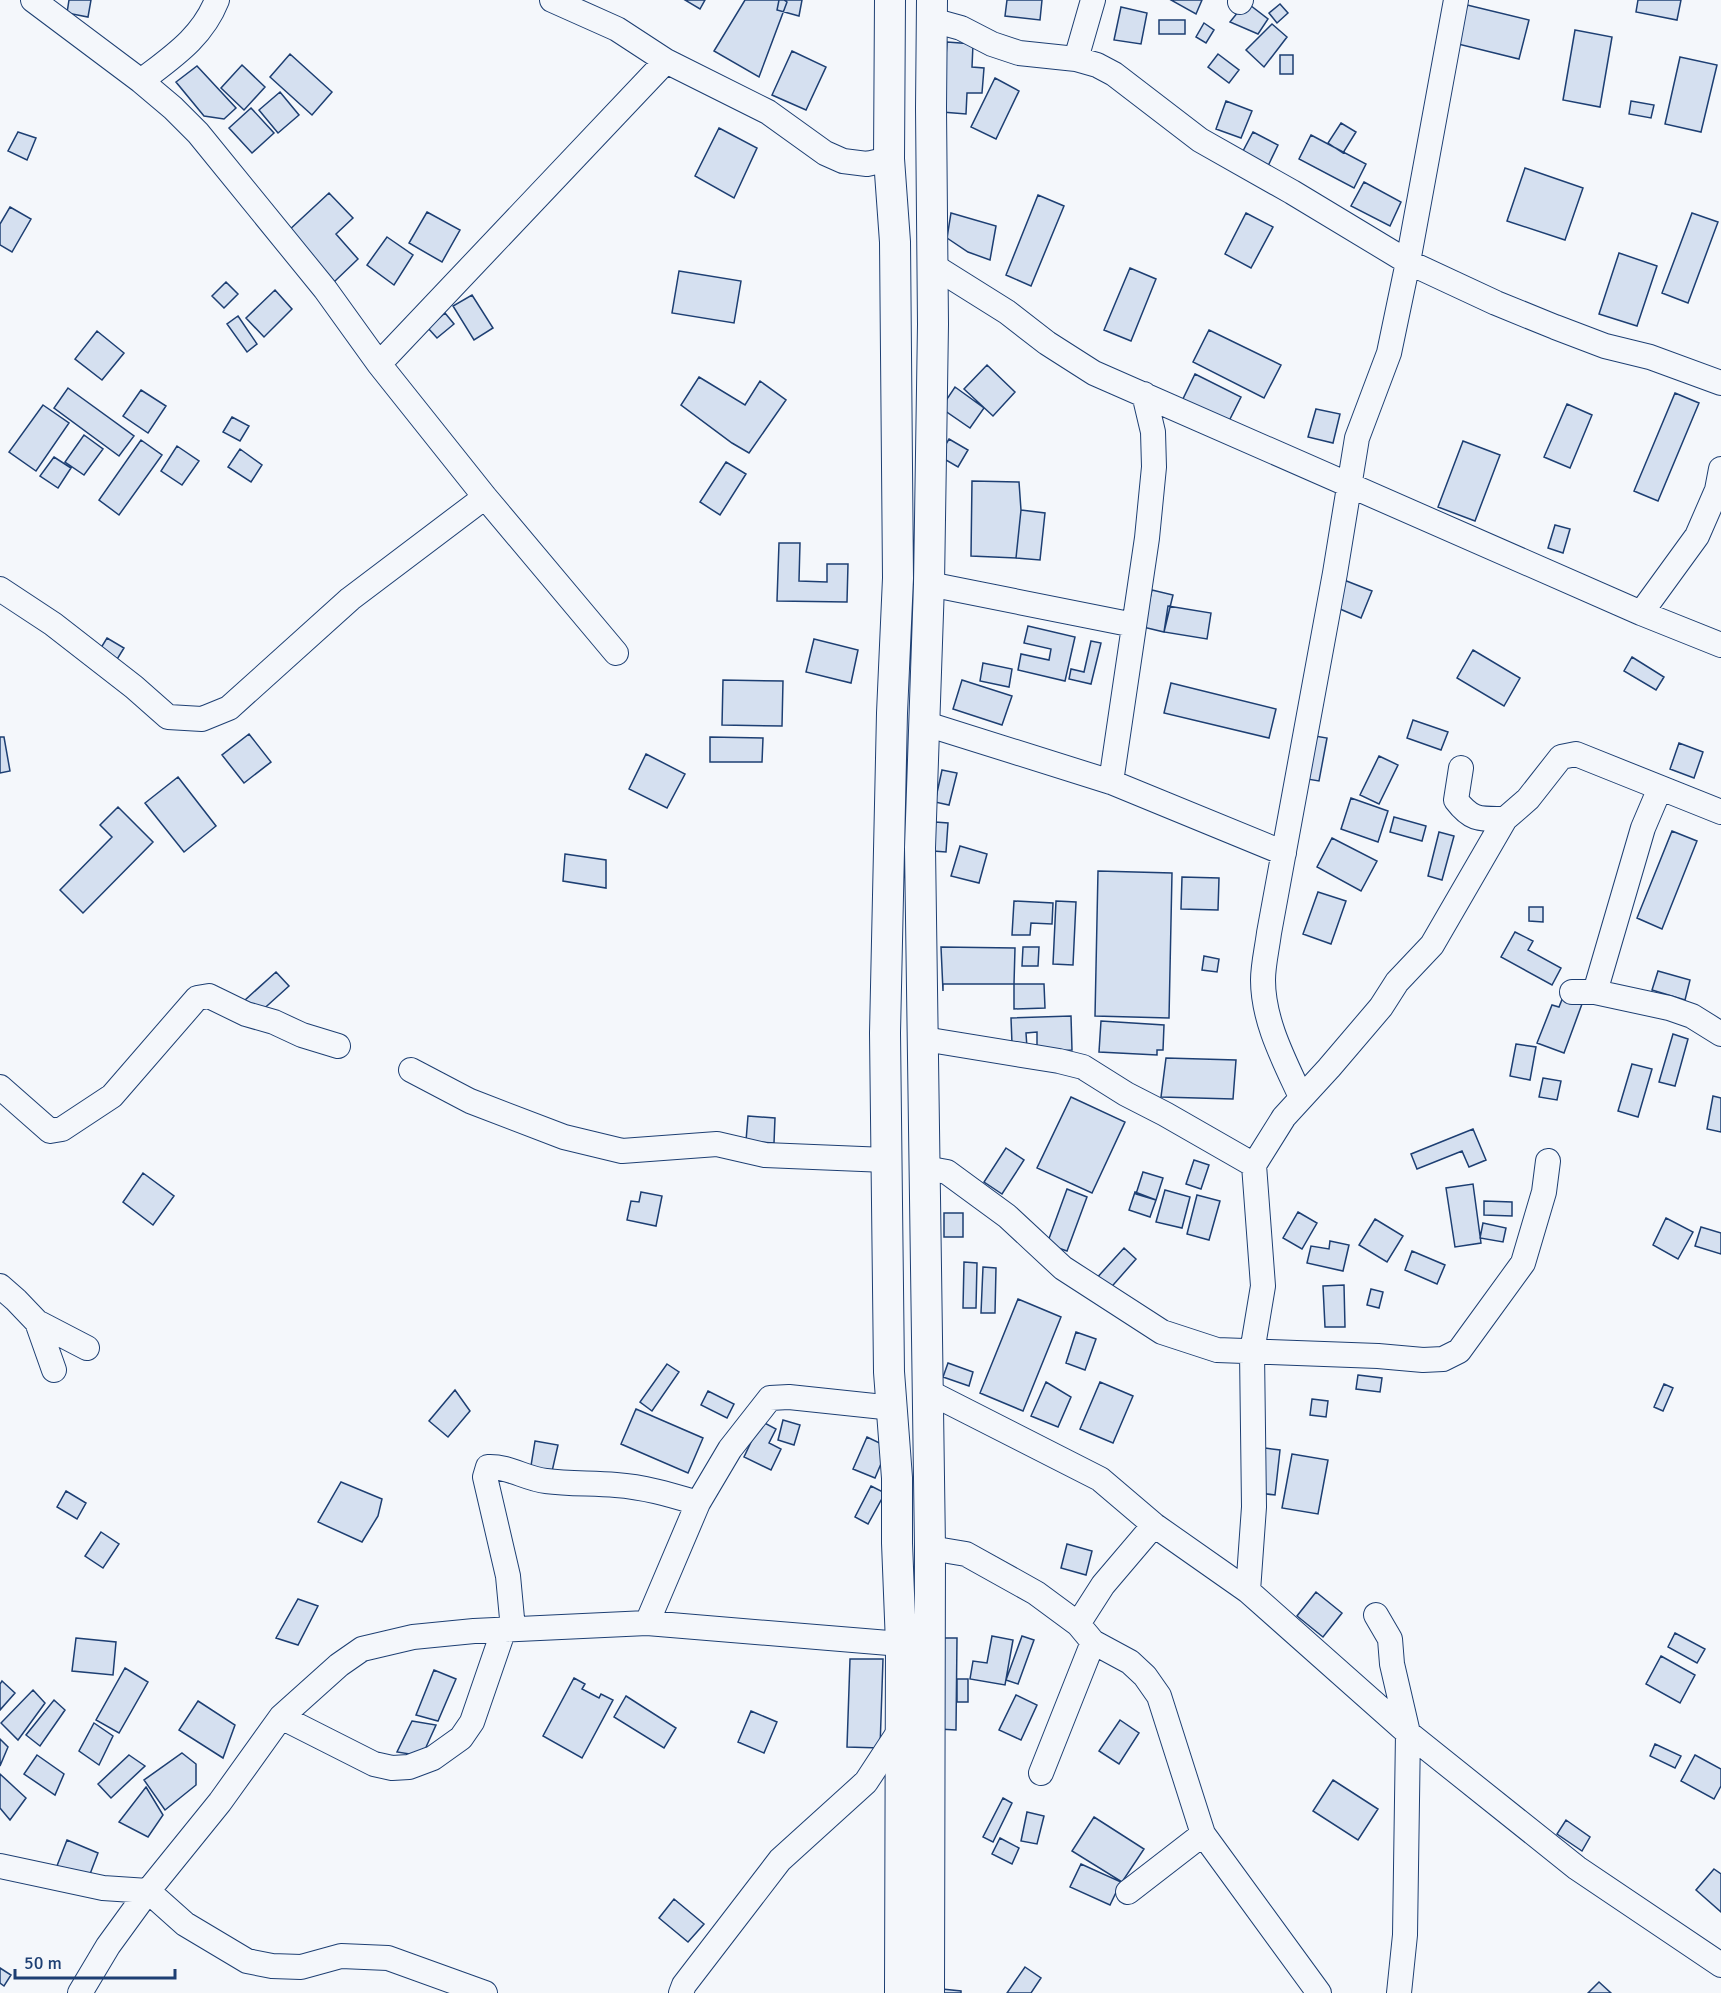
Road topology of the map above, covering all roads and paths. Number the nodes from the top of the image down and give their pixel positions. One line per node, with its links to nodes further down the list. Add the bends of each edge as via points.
1 (33, 0): 10 (street)
2 (217, 0): 10 (street, via 196,36)
3 (552, 0): 9 (street, via 616,29)
4 (890, 0): 11 (main road)
5 (1093, 0): 8 (street)
6 (1456, 0): 12 (street)
7 (932, 10): 8 (street, via 992,44 1019,53); 13 (main road)
8 (1076, 59): 12 (street, via 1097,64 1114,74 1200,140)
9 (666, 62): 11 (street, via 768,112 825,153 843,161 867,164); 14 (street)
10 (141, 81): 14 (street, via 198,132 325,289)
11 (889, 159): 39 (main road, via 895,242 898,578 885,1021)
12 (1407, 262): 15 (street, via 1605,346 1650,357); 18 (street, via 1389,353 1358,438)
13 (932, 265): 16 (street, via 1008,312 1094,373); 20 (main road)
14 (379, 364): 19 (street)
15 (1721, 383)
16 (1144, 394): 18 (street); 23 (street, via 1153,432 1154,467)
17 (1721, 469): 22 (street, via 1717,490 1697,536)
18 (1350, 483): 22 (street); 32 (street)
19 (485, 497): 21 (street, via 350,598 229,708 202,719 168,717 53,624); 25 (street)
20 (929, 584): 23 (street); 26 (main road)
21 (0, 589)
22 (1641, 613): 24 (street)
23 (1134, 626): 28 (street)
24 (1721, 645)
25 (616, 653)
26 (923, 723): 28 (street); 34 (main road, via 920,848)
27 (1461, 768): 31 (street, via 1456,800 1466,814)
28 (1111, 782): 32 (street)
29 (1660, 788): 30 (street); 31 (street, via 1576,754 1561,758 1528,799); 33 (street, via 1584,992 1669,1008 1692,1016)
30 (1721, 812)
31 (1504, 819): 38 (street, via 1432,945)
32 (1284, 853): 38 (street, via 1269,933 1264,995 1270,1023)
33 (1721, 1034)
34 (924, 1039): 41 (street, via 1083,1067); 42 (main road)
35 (338, 1046): 37 (street, via 246,1014 209,996 197,998 112,1096 62,1129 50,1131)
36 (411, 1070): 39 (street, via 480,1105 564,1137 621,1151 717,1144 765,1155)
37 (0, 1087)
38 (1301, 1097): 41 (street)
39 (886, 1160): 49 (main road)
40 (1548, 1161): 46 (street, via 1544,1192 1523,1263 1459,1351 1443,1359 1423,1360)
41 (1254, 1165): 46 (street, via 1263,1286)
42 (925, 1168): 46 (street, via 947,1172 1007,1216 1063,1268 1162,1332 1217,1350); 48 (main road)
43 (0, 1286): 44 (street)
44 (37, 1322): 45 (street); 47 (street)
45 (87, 1348)
46 (1252, 1352): 53 (street, via 1254,1507)
47 (54, 1370)
48 (927, 1391): 51 (street, via 1100,1479); 52 (main road)
49 (893, 1408): 50 (street, via 789,1396 770,1398 730,1449); 59 (main road)
50 (698, 1503): 55 (street); 57 (street, via 654,1490 546,1481 488,1467 485,1477 508,1576)
51 (1154, 1525): 53 (street); 56 (street, via 1103,1585)
52 (930, 1548): 56 (street, via 966,1554 1036,1593); 73 (main road)
53 (1248, 1591): 62 (street)
54 (1376, 1615): 62 (street, via 1390,1640)
55 (647, 1623): 57 (street); 59 (street)
56 (1078, 1624): 58 (street)
57 (509, 1629): 60 (street, via 413,1637 362,1649); 60 (street, via 472,1722 461,1738 433,1758 409,1767 374,1764)
58 (1094, 1642): 63 (street); 64 (street, via 1130,1662 1159,1696)
59 (902, 1644): 61 (main road)
60 (281, 1717): 66 (street, via 220,1802)
61 (902, 1727): 71 (street, via 866,1782 780,1860); 72 (main road)
62 (1408, 1733): 68 (street, via 1577,1868); 75 (street, via 1405,1935)
63 (1041, 1773)
64 (1203, 1834): 67 (street); 74 (street)
65 (0, 1866): 66 (street, via 103,1888)
66 (148, 1891): 69 (street, via 108,1946); 70 (street, via 185,1924 247,1961 301,1967 341,1956 388,1958)
67 (1128, 1892)
68 (1721, 1965)
69 (81, 1993)
70 (485, 1993)
71 (681, 1993)
72 (900, 1993)
73 (929, 1993)
74 (1319, 1993)
75 (1400, 1993)

